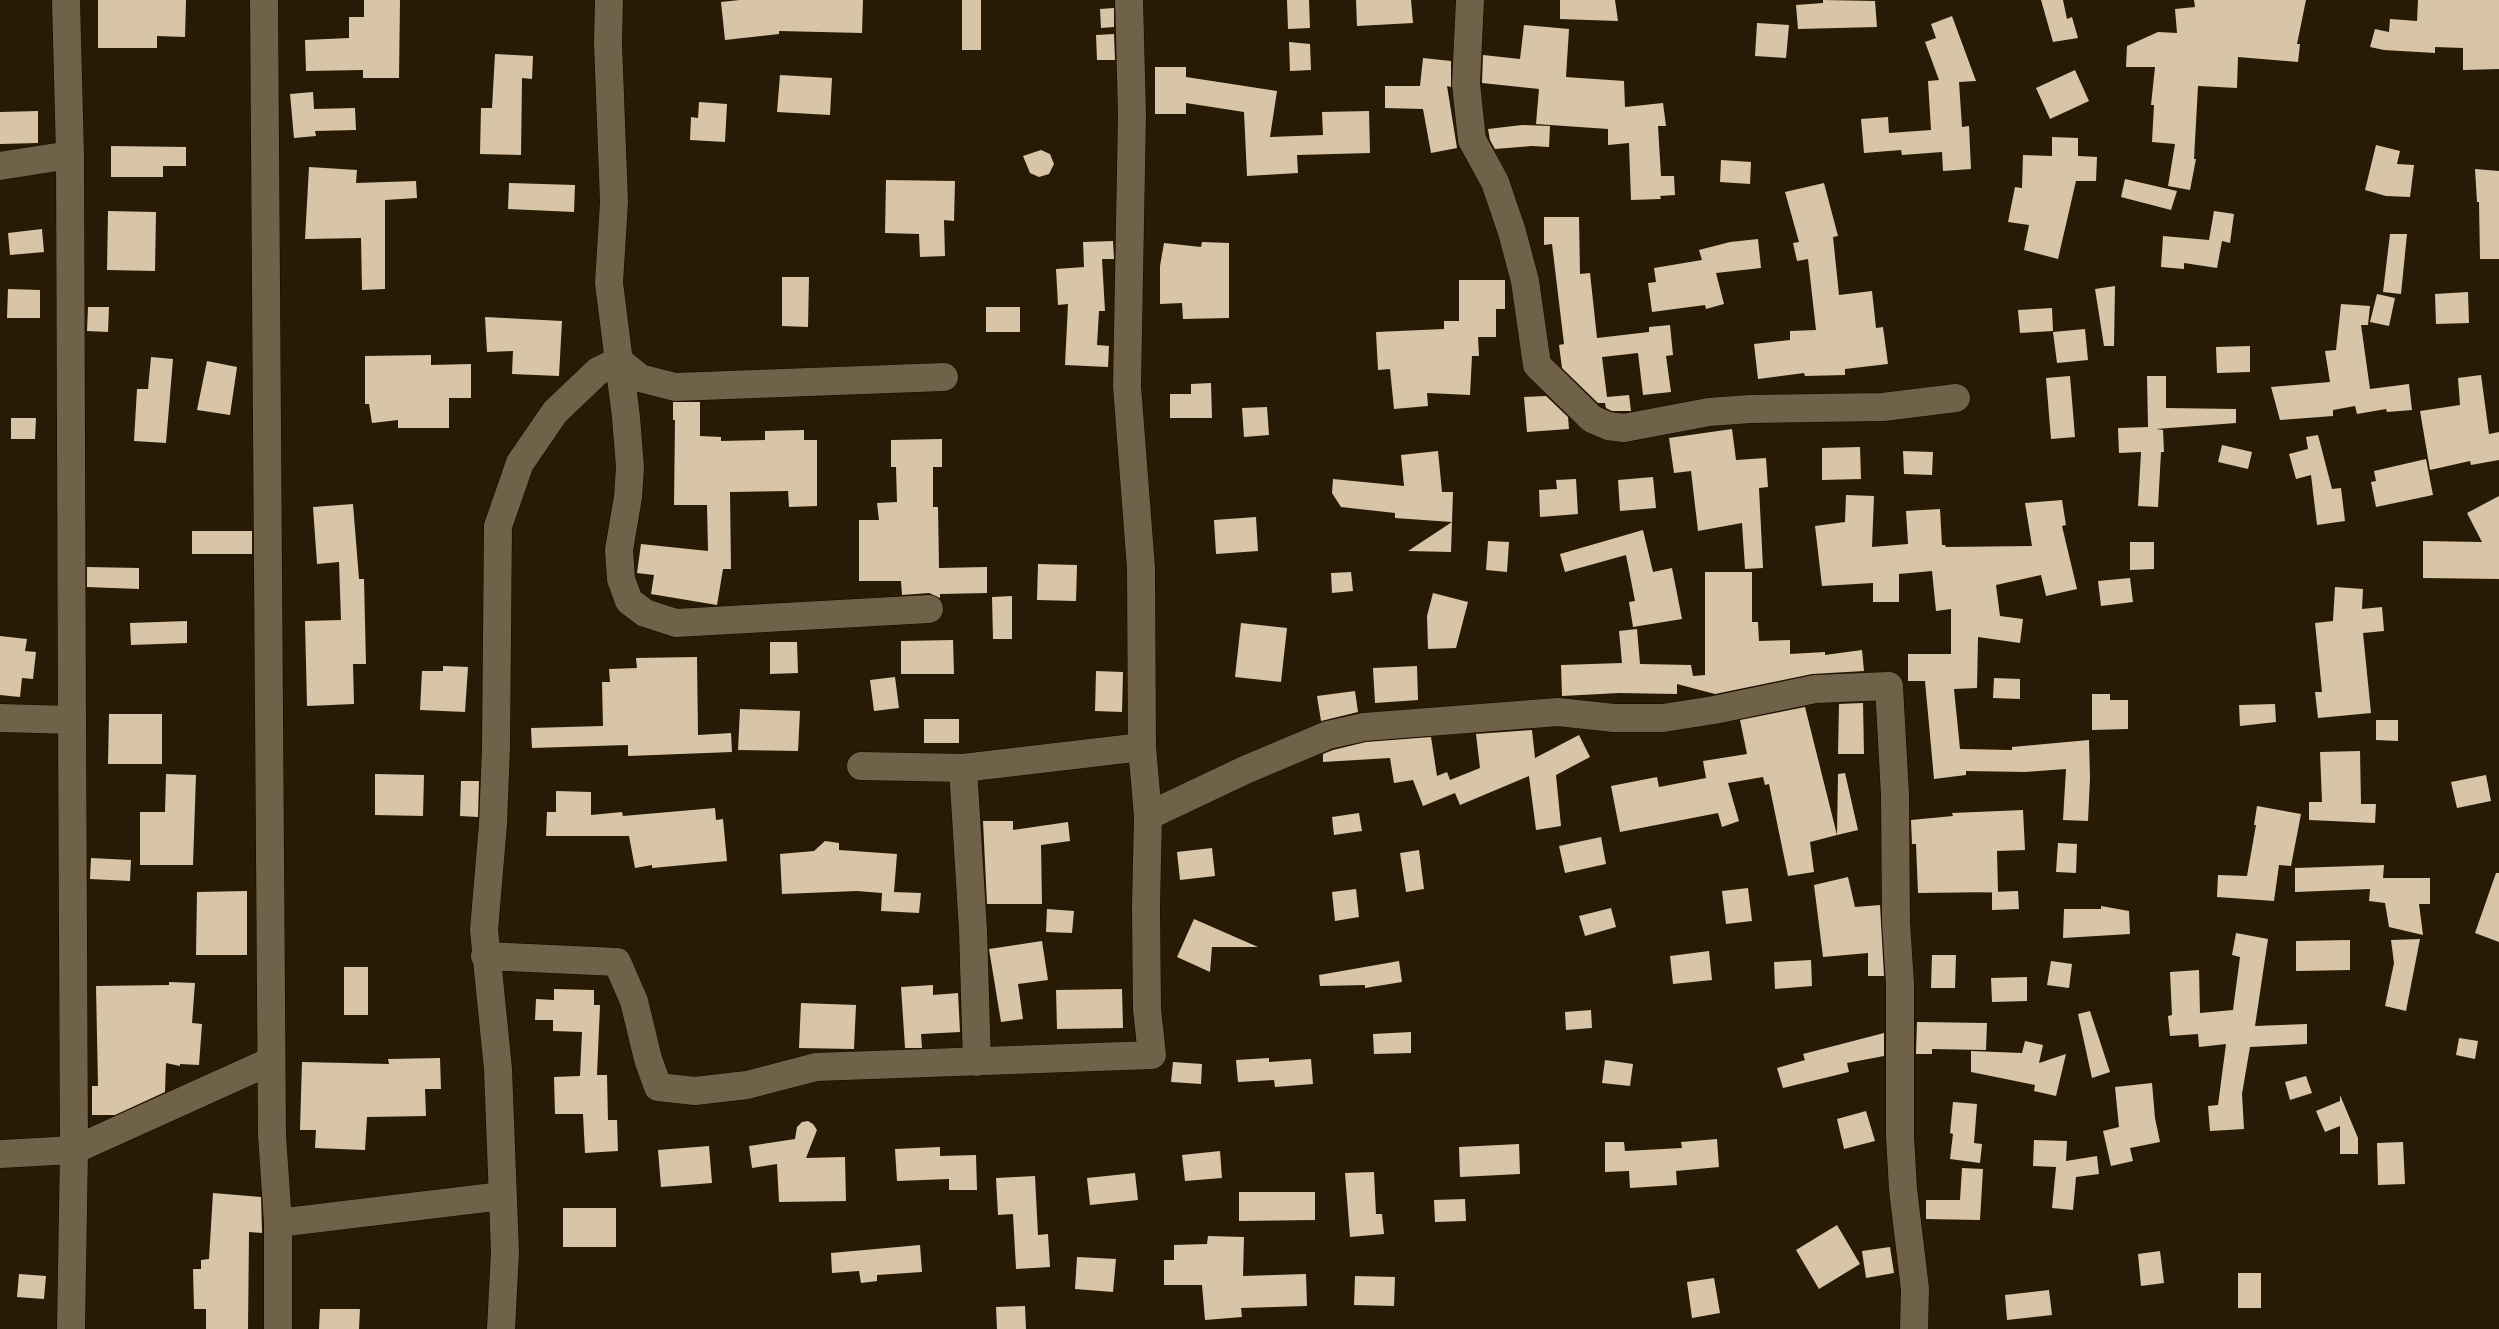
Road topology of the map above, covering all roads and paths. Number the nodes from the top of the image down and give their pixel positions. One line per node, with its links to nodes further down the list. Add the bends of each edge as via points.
1 (66, 0): 6 (street)
2 (264, 0): 19 (street)
3 (609, 0): 8 (street, via 614,202 609,283)
4 (1129, 0): 14 (street, via 1132,114 1127,386 1141,568)
5 (1470, 0): 10 (street, via 1466,84 1472,140 1495,182 1514,240 1525,281 1537,365 1592,419 1624,428 1708,412 1883,407)
6 (70, 155): 7 (street); 13 (street)
7 (0, 166)
8 (619, 361): 9 (street, via 640,378 675,386); 11 (street, via 630,467 619,550 622,580 629,601 645,613 676,623); 18 (street, via 598,371 555,412 520,463 498,526 496,747)
9 (944, 377)
10 (1956, 398)
11 (930, 609)
12 (0, 718): 13 (street)
13 (72, 720): 21 (street)
14 (1142, 747): 16 (street); 17 (street)
15 (860, 766): 16 (street)
16 (963, 768): 20 (street)
17 (1148, 816): 20 (street, via 1147,1009 1152,1055); 28 (street, via 1319,739 1364,727 1558,712 1614,718 1663,718 1815,689 1890,686 1900,984 1900,1136 1902,1189 1914,1289)
18 (485, 956): 20 (street, via 617,962 634,1000 658,1087 696,1091 747,1085 816,1068); 23 (street, via 498,1068)
19 (271, 1061): 21 (street); 24 (street)
20 (977, 1062)
21 (74, 1150): 22 (street); 25 (street)
22 (0, 1154)
23 (502, 1196): 24 (street); 27 (street, via 505,1252)
24 (278, 1223): 26 (street)
25 (70, 1329)
26 (278, 1329)
27 (501, 1329)
28 (1914, 1329)

